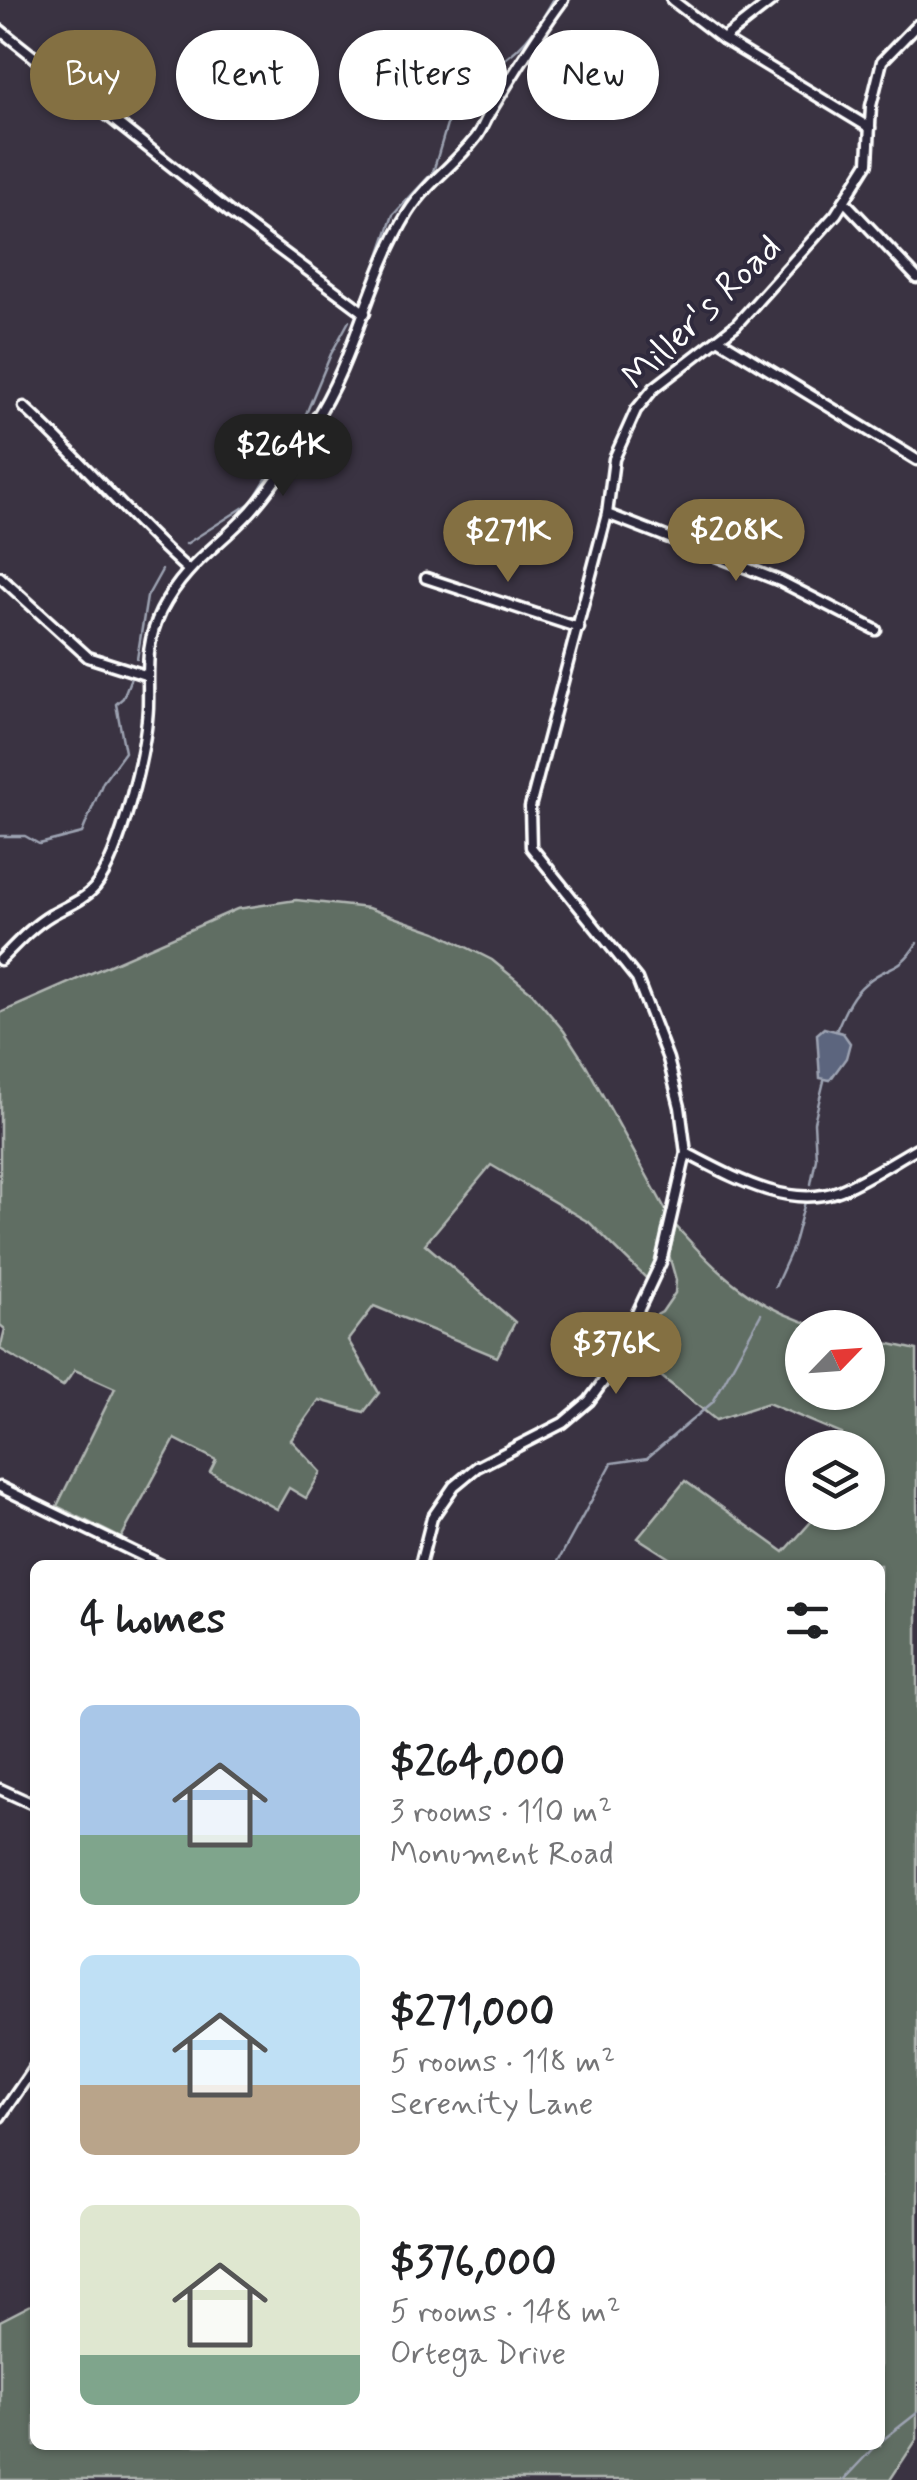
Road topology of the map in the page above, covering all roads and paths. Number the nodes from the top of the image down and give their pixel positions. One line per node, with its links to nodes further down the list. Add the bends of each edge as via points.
1 (563, 0): 12 (street, via 475,139 410,210)
2 (672, 0): 6 (street)
3 (772, 0): 6 (street)
4 (917, 25): 7 (street, Miller's Road, via 882,61)
5 (0, 30): 12 (street)
6 (724, 39): 7 (street)
7 (870, 128): 8 (street, Miller's Road, via 868,162)
8 (844, 201): 10 (street); 13 (street, Miller's Road, via 768,293)
9 (917, 258): 10 (street)
10 (908, 269): 11 (street)
11 (917, 278)
12 (365, 313): 17 (street, via 337,387 290,459 250,511)
13 (718, 339): 15 (street); 16 (street, Miller's Road, via 636,410 614,460)
14 (24, 407): 17 (street)
15 (917, 460)
16 (607, 514): 20 (street, Miller's Road); 21 (street, via 780,581)
17 (187, 569): 22 (street, via 158,619)
18 (0, 577): 22 (street, via 90,658)
19 (426, 578): 20 (street)
20 (579, 628): 25 (street, Miller's Road, via 530,807 531,847 637,979 668,1059)
21 (876, 630)
22 (145, 675): 23 (street, via 141,748 110,864 93,890 48,916)
23 (0, 960)
24 (917, 1148): 25 (street, via 840,1191 816,1196 760,1189)
25 (686, 1153): 28 (street, via 661,1262 608,1375 572,1416 454,1486 432,1518)
26 (0, 1487): 27 (street)
27 (151, 1560)
28 (421, 1560)
29 (0, 1790): 30 (street)
30 (30, 1803)
31 (30, 2076): 32 (street)
32 (0, 2117)

